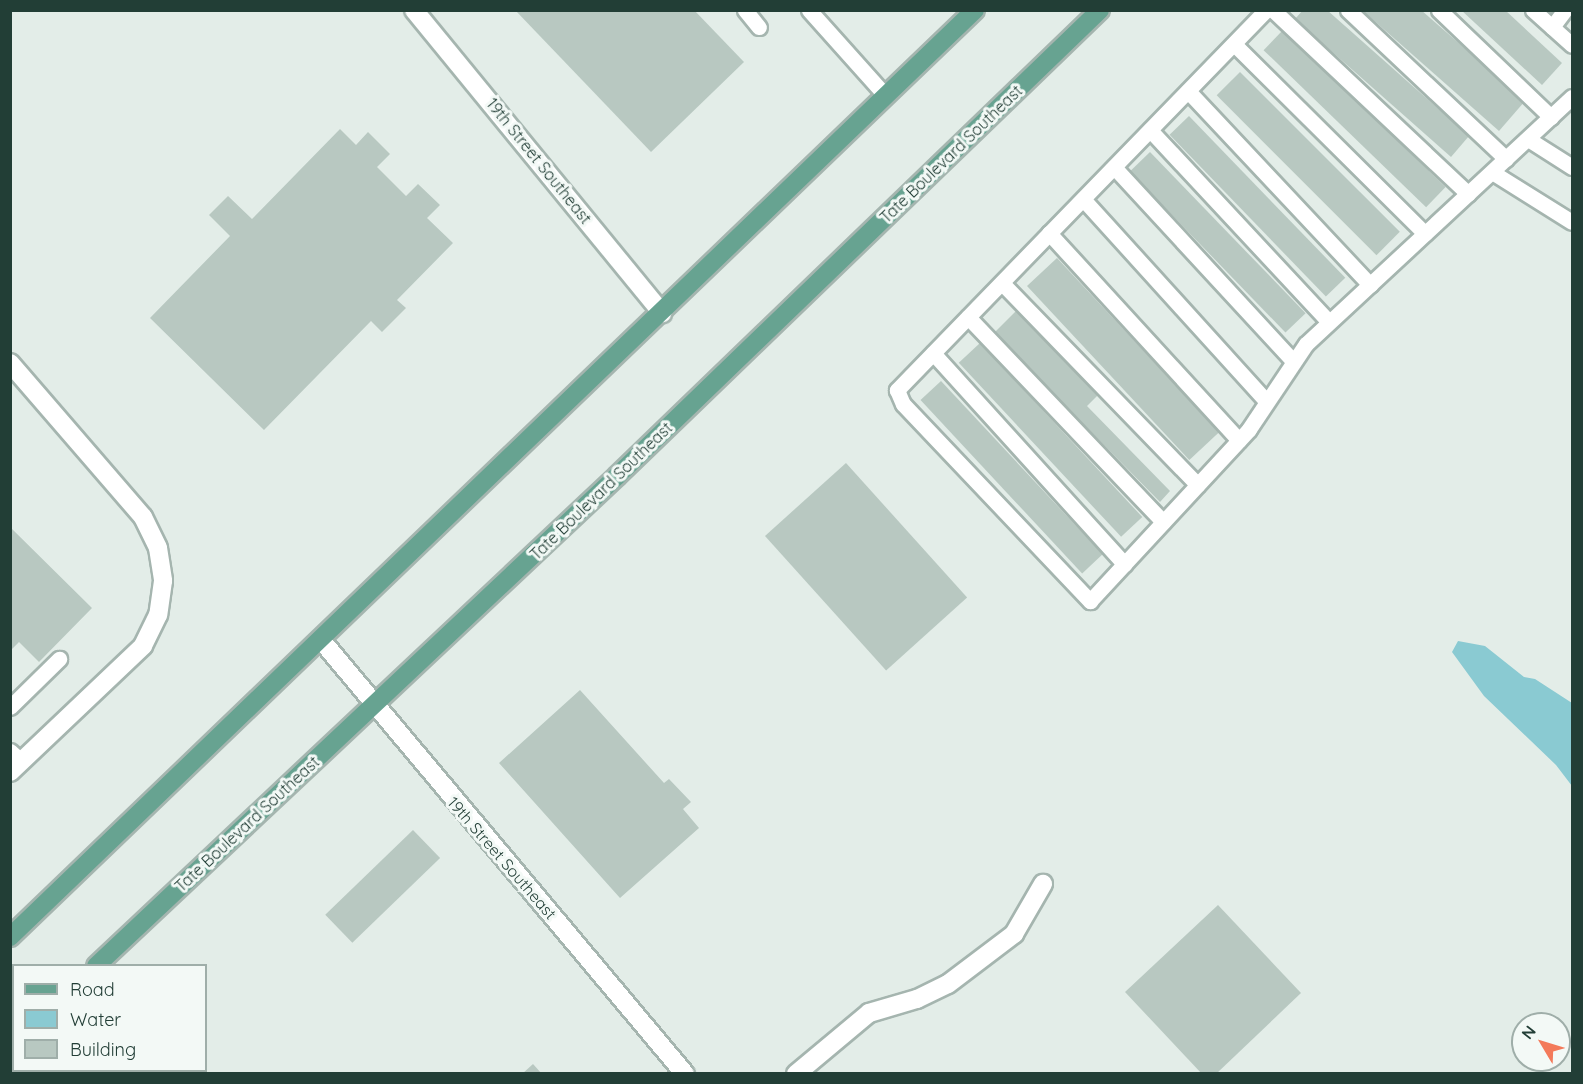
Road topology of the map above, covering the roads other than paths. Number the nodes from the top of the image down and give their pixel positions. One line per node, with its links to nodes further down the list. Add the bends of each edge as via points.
1 (414, 10): 33 (street, 19th Street Southeast)
2 (745, 10): 12 (lane)
3 (809, 10): 17 (lane)
4 (975, 10): 17 (main road)
5 (1100, 10): 46 (main road, Tate Boulevard Southeast)
6 (1266, 10): 14 (lane)
7 (1273, 10): 26 (lane)
8 (1348, 10): 22 (lane)
9 (1439, 10): 19 (lane)
10 (1533, 10): 13 (lane)
11 (1565, 10): 13 (lane)
12 (759, 27)
13 (1552, 27): 15 (lane)
14 (1234, 44): 16 (lane); 30 (lane)
15 (1572, 45)
16 (1188, 91): 20 (lane); 32 (lane)
17 (885, 95): 33 (main road)
18 (1572, 97): 19 (lane)
19 (1551, 117): 21 (lane)
20 (1150, 130): 23 (lane); 35 (lane)
21 (1528, 139): 22 (lane); 24 (lane)
22 (1506, 159): 25 (lane)
23 (1114, 167): 27 (lane); 37 (lane)
24 (1572, 167)
25 (1491, 172): 26 (lane); 28 (lane)
26 (1468, 194): 30 (lane)
27 (1083, 200): 29 (lane); 39 (lane)
28 (1572, 222)
29 (1049, 233): 31 (lane); 40 (lane)
30 (1425, 234): 32 (lane)
31 (1002, 283): 34 (lane); 41 (lane)
32 (1370, 285): 35 (lane)
33 (662, 313): 44 (main road)
34 (968, 317): 36 (lane); 42 (lane)
35 (1329, 322): 37 (lane)
36 (933, 353): 43 (lane); 43 (lane, via 897,390 903,404 1090,601)
37 (1293, 361): 39 (lane)
38 (10, 363): 48 (street, via 143,517 158,548 163,581 158,615 143,646)
39 (1266, 402): 40 (lane)
40 (1239, 440): 41 (lane)
41 (1198, 485): 42 (lane)
42 (1163, 522): 43 (lane)
43 (1124, 564)
44 (322, 641): 46 (street, 19th Street Southeast); 50 (main road)
45 (59, 659): 47 (lane)
46 (375, 704): 51 (main road, Tate Boulevard Southeast); 52 (street, 19th Street Southeast)
47 (10, 707)
48 (14, 762)
49 (1043, 884): 53 (street, via 1014,934 948,984 917,999 869,1013)
50 (10, 938)
51 (98, 964)
52 (685, 1074)
53 (796, 1074)

